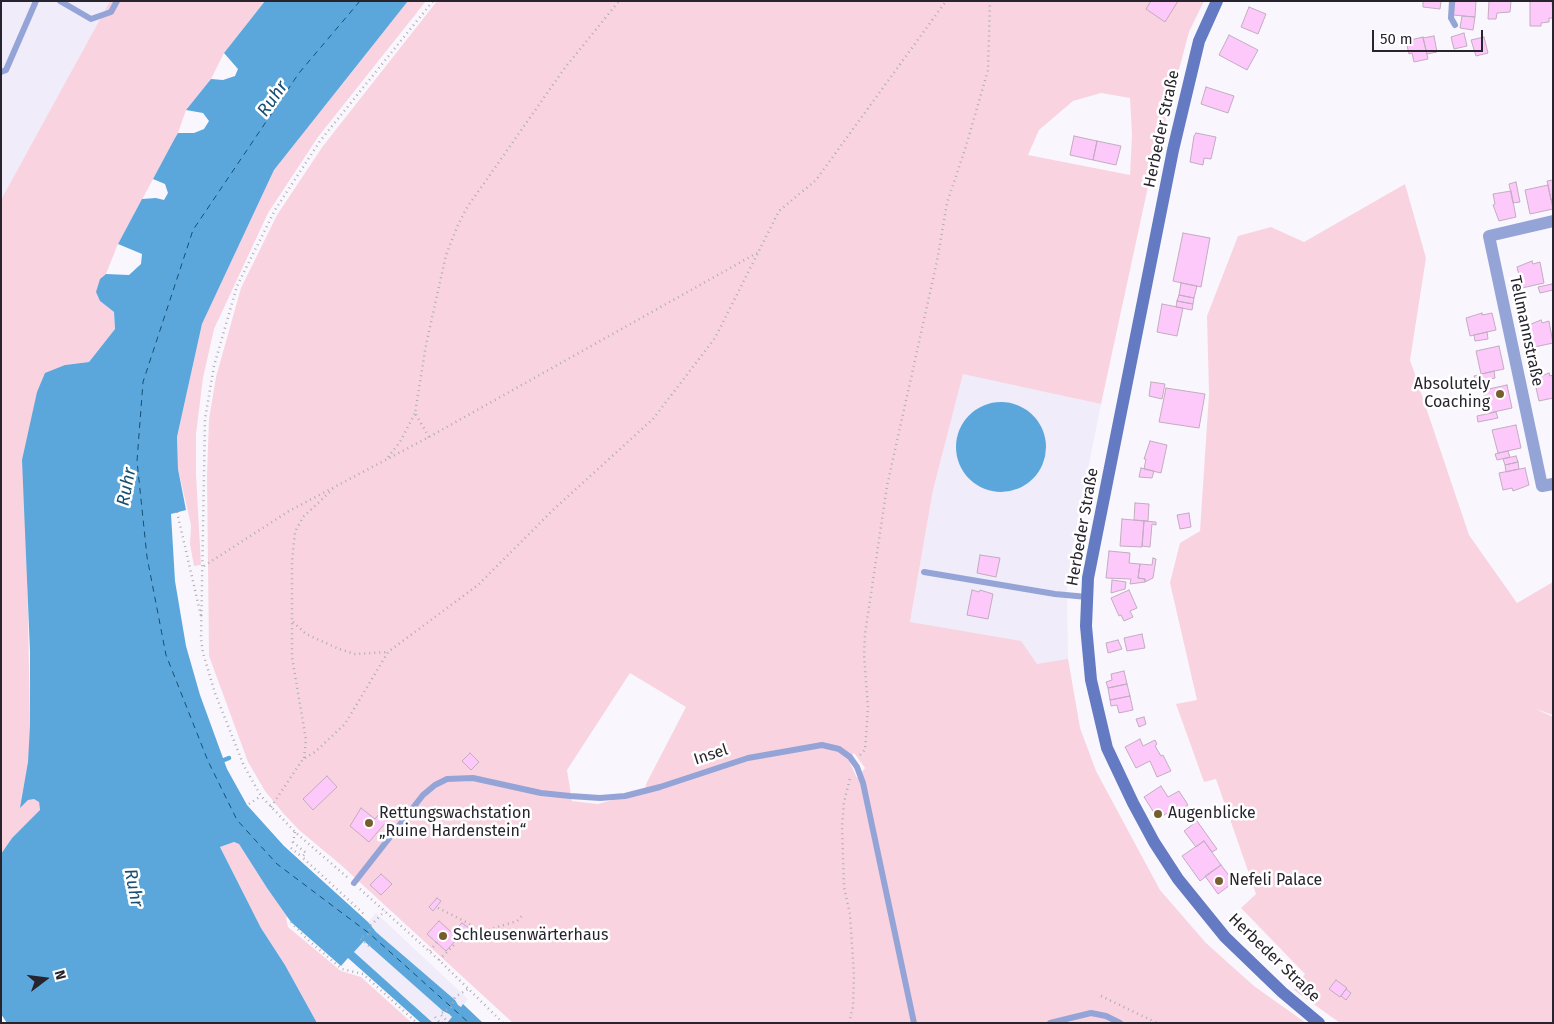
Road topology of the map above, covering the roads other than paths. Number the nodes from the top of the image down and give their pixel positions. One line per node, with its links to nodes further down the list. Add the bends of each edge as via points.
1 (36, 1): 7 (lane, via 6,70)
2 (60, 1): 3 (lane, via 91,18 111,12)
3 (117, 1)
4 (1217, 1): 11 (main road, Herbeder Straße, via 1199,41 1185,94)
5 (1452, 1): 6 (lane, via 1451,18)
6 (1455, 26)
7 (1, 72)
8 (1553, 221): 9 (street, Tellmannstraße, via 1489,236 1542,486)
9 (1553, 484)
10 (924, 572): 11 (lane)
11 (1087, 597): 16 (main road, Herbeder Straße, via 1091,680 1108,748 1133,803 1178,879 1225,938)
12 (354, 883): 13 (lane, Insel, via 423,795 447,780 473,778 542,793 600,798 645,791 748,758 808,746 839,749 857,767 869,800)
13 (914, 1023)
14 (1050, 1023): 15 (lane, via 1091,1013)
15 (1120, 1023)
16 (1319, 1023)

